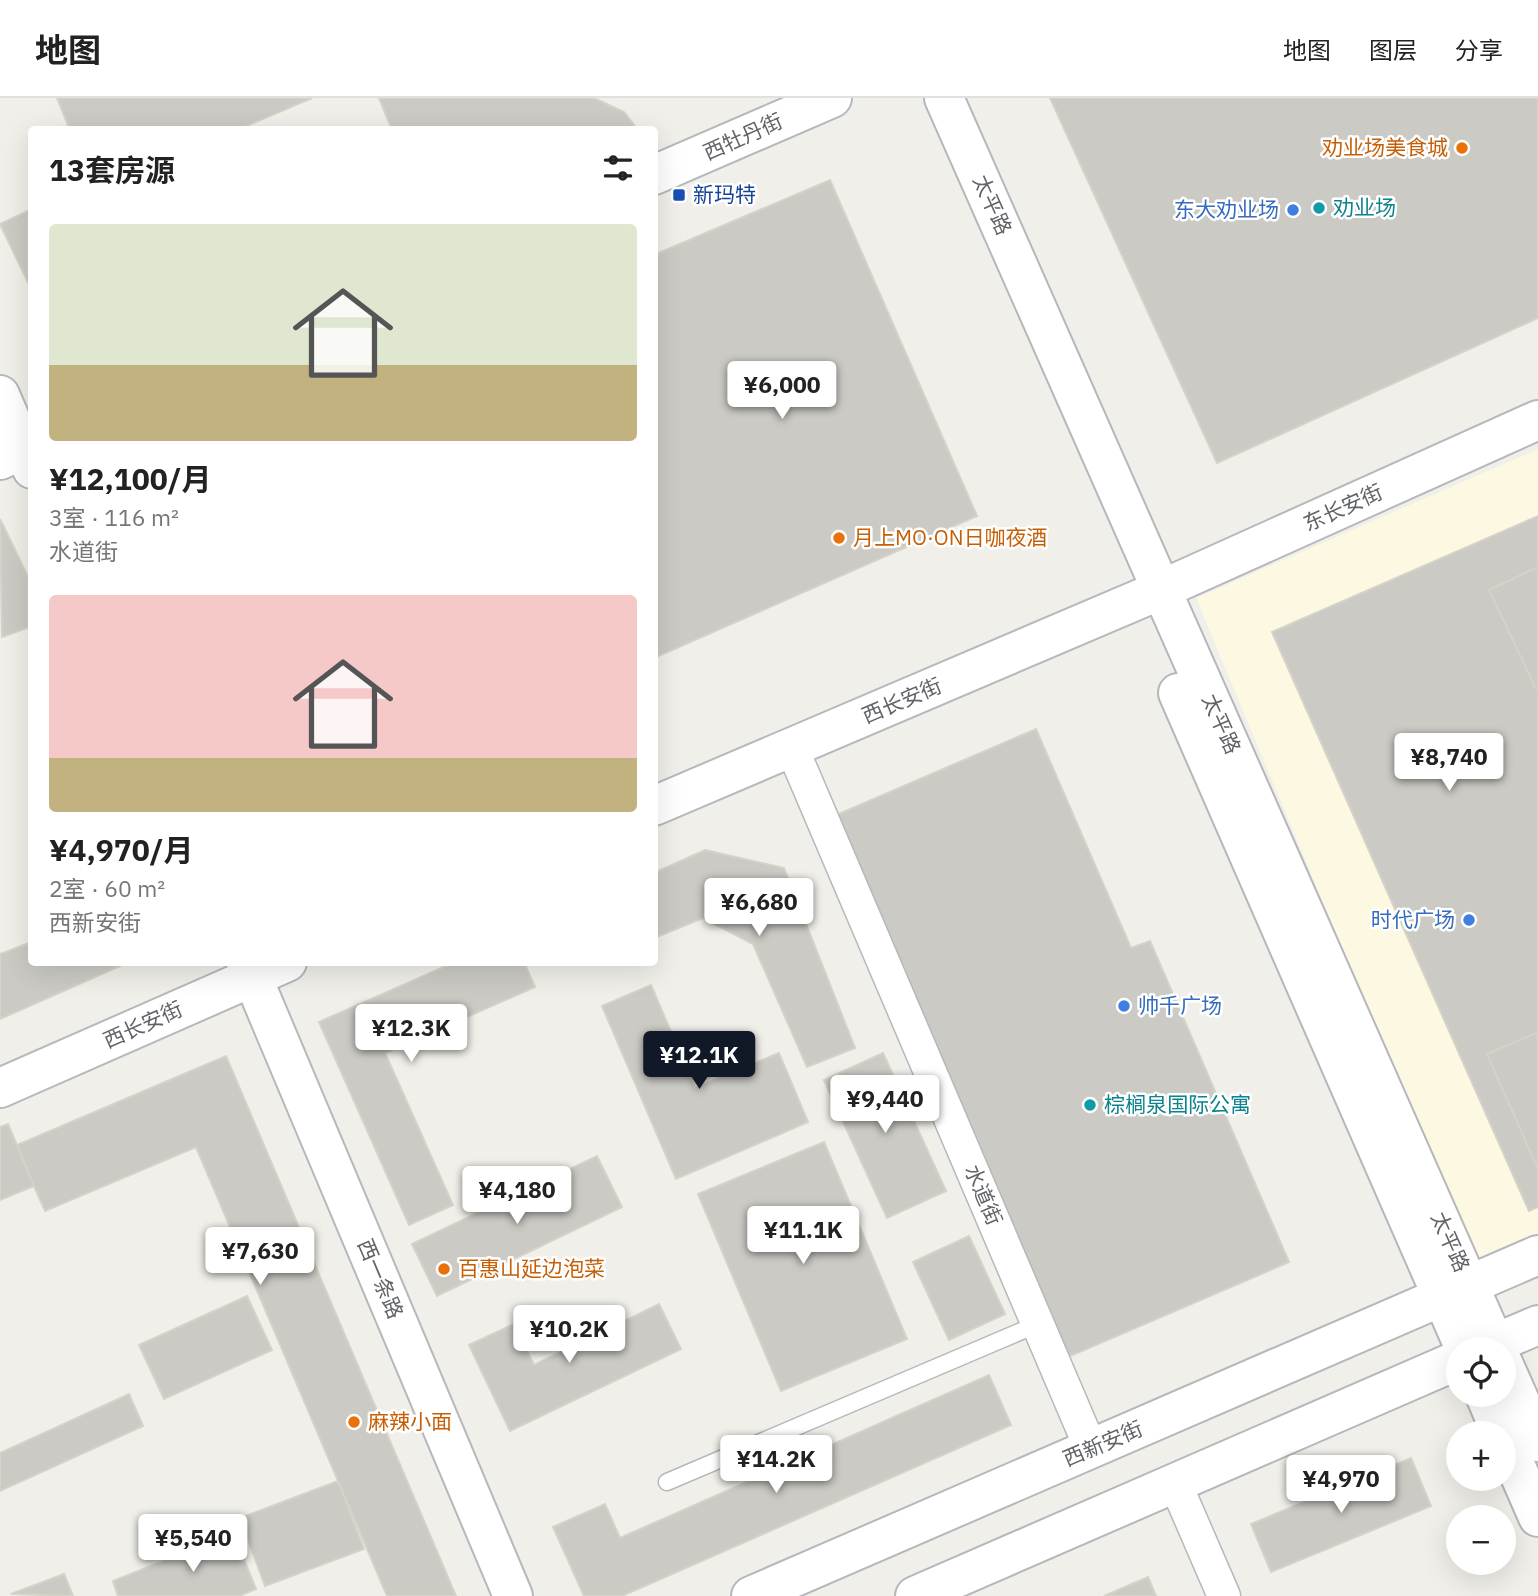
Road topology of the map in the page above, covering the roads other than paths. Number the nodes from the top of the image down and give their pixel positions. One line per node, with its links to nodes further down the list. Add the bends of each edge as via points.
1 (832, 98): 4 (main road, 西牡丹街)
2 (918, 98): 8 (main road, 太平路)
3 (944, 98): 8 (main road, 太平路)
4 (658, 173)
5 (0, 395): 7 (main road)
6 (1538, 420): 8 (main road, 东长安街)
7 (22, 456)
8 (1150, 595): 9 (main road, 西长安街); 15 (main road, 太平路)
9 (792, 748): 10 (main road, 西长安街); 16 (street, 水道街)
10 (658, 804)
11 (268, 966): 12 (main road, 西长安街)
12 (249, 970): 13 (main road, 西长安街); 28 (main road, 西一条路)
13 (0, 1088)
14 (1538, 1255): 15 (main road, 西新安街)
15 (1456, 1291): 18 (main road, 太平路); 23 (main road, 西新安街)
16 (1038, 1324): 23 (street, 水道街); 25 (lane)
17 (1538, 1325): 19 (main road)
18 (1481, 1337)
19 (1515, 1337)
20 (1446, 1365): 26 (main road)
21 (1516, 1402): 22 (main road, 太平路)
22 (1538, 1442)
23 (1091, 1449): 29 (main road, 西新安街)
24 (1516, 1467): 27 (main road)
25 (667, 1482)
26 (1175, 1483): 30 (main road); 31 (street)
27 (1538, 1517)
28 (513, 1596)
29 (751, 1596)
30 (915, 1596)
31 (1224, 1596)

